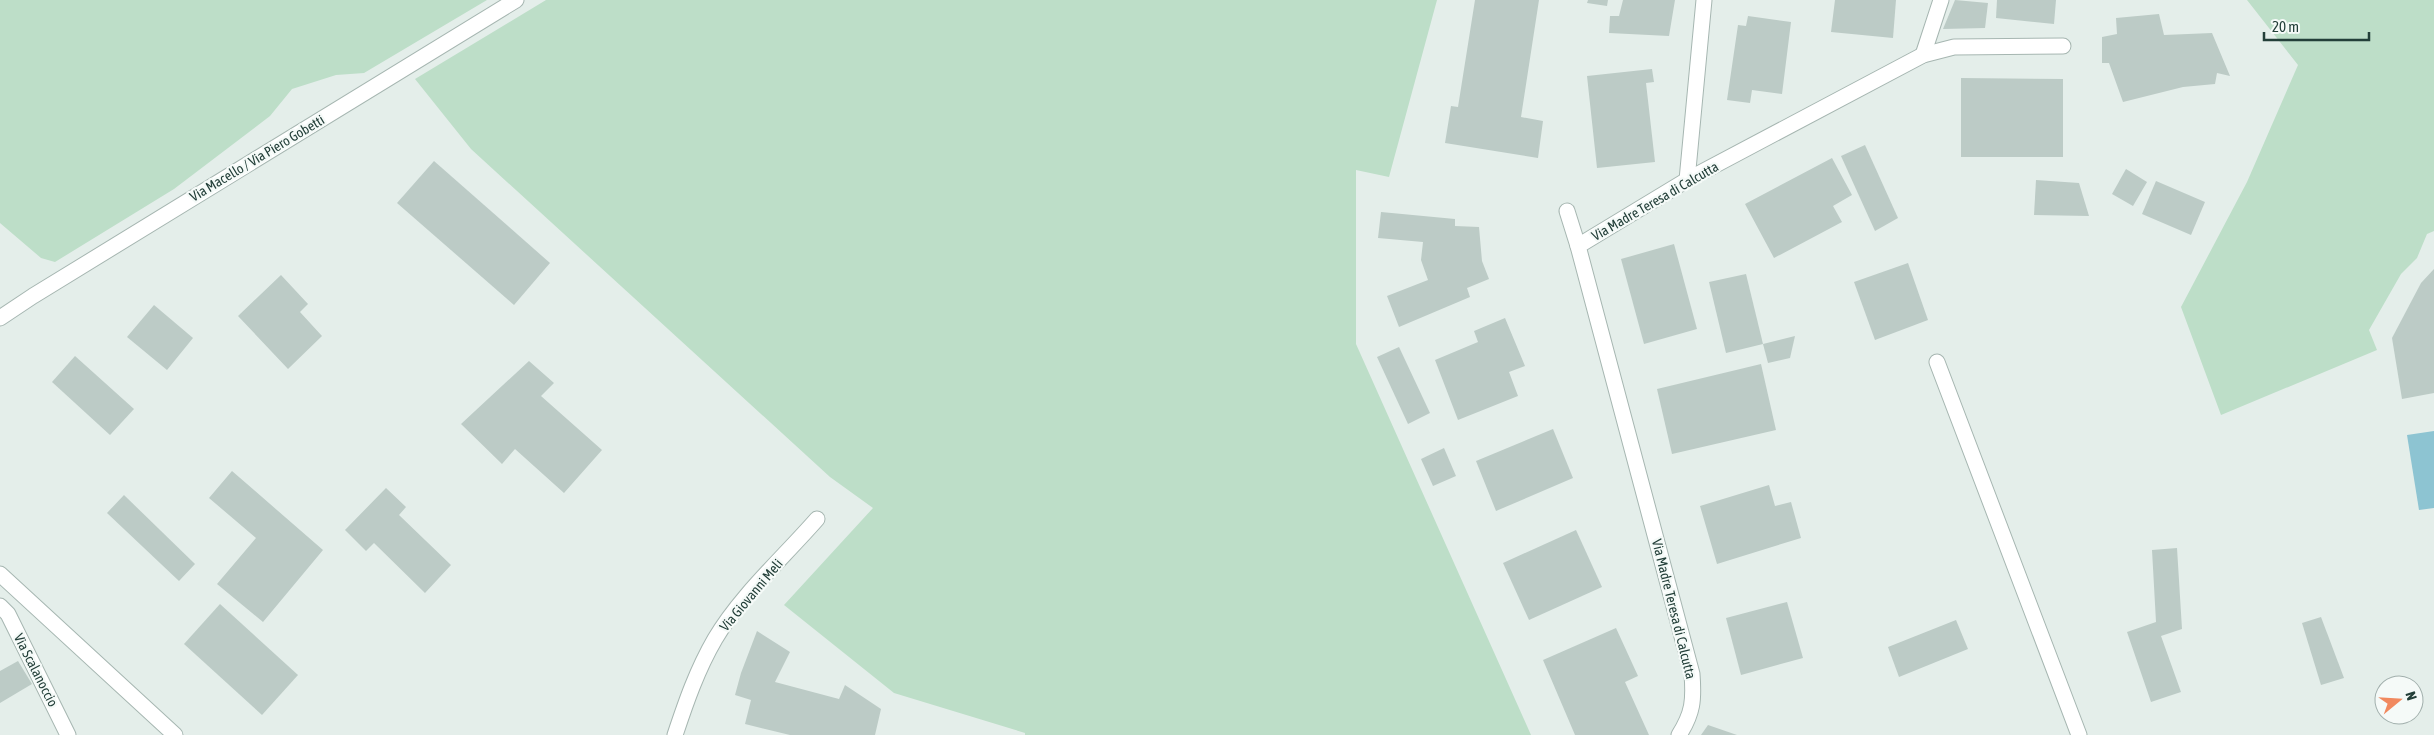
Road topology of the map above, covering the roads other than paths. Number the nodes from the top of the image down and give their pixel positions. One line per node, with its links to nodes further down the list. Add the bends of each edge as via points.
1 (516, 0): 9 (street, Via Macello / Via Piero Gobetti)
2 (1704, 0): 6 (street)
3 (1941, 0): 5 (street)
4 (2063, 46): 5 (street, Via Madre Teresa di Calcutta, via 1954,47)
5 (1923, 55): 6 (street, Via Madre Teresa di Calcutta)
6 (1687, 180): 8 (street, Via Madre Teresa di Calcutta)
7 (1567, 211): 8 (street)
8 (1578, 246): 17 (street, Via Madre Teresa di Calcutta, via 1692,674 1690,717)
9 (0, 318)
10 (1937, 362): 18 (street)
11 (817, 520): 16 (street, Via Giovanni Meli, via 735,610 715,639 691,686)
12 (0, 574): 15 (street)
13 (0, 606): 14 (street, Via Scalanoccio, via 8,614)
14 (68, 735)
15 (175, 735)
16 (675, 735)
17 (1679, 735)
18 (2079, 735)

